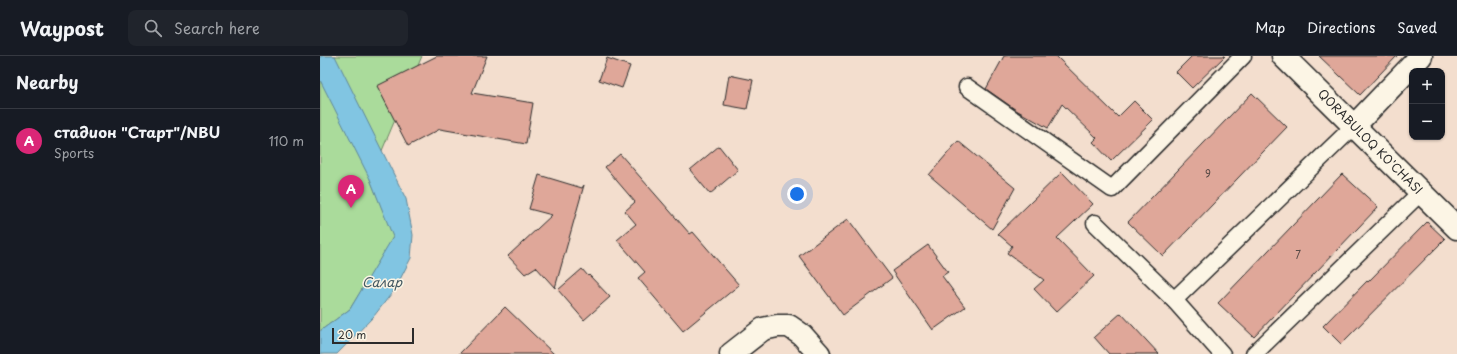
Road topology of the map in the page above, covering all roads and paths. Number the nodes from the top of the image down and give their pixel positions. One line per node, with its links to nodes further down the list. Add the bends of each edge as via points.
1 (1243, 56): 4 (lane, via 1112,189)
2 (1283, 56): 5 (street, QORABULOQ KO'CHASI)
3 (1421, 56): 5 (street)
4 (967, 86)
5 (1354, 126): 6 (street, QORABULOQ KO'CHASI); 9 (lane)
6 (1421, 192): 8 (street, QORABULOQ KO'CHASI); 13 (lane)
7 (1095, 223): 9 (lane)
8 (1457, 228)
9 (1174, 300): 12 (lane)
10 (731, 354): 11 (street, via 763,329 789,326 802,335)
11 (819, 354)
12 (1222, 354)
13 (1254, 354)

